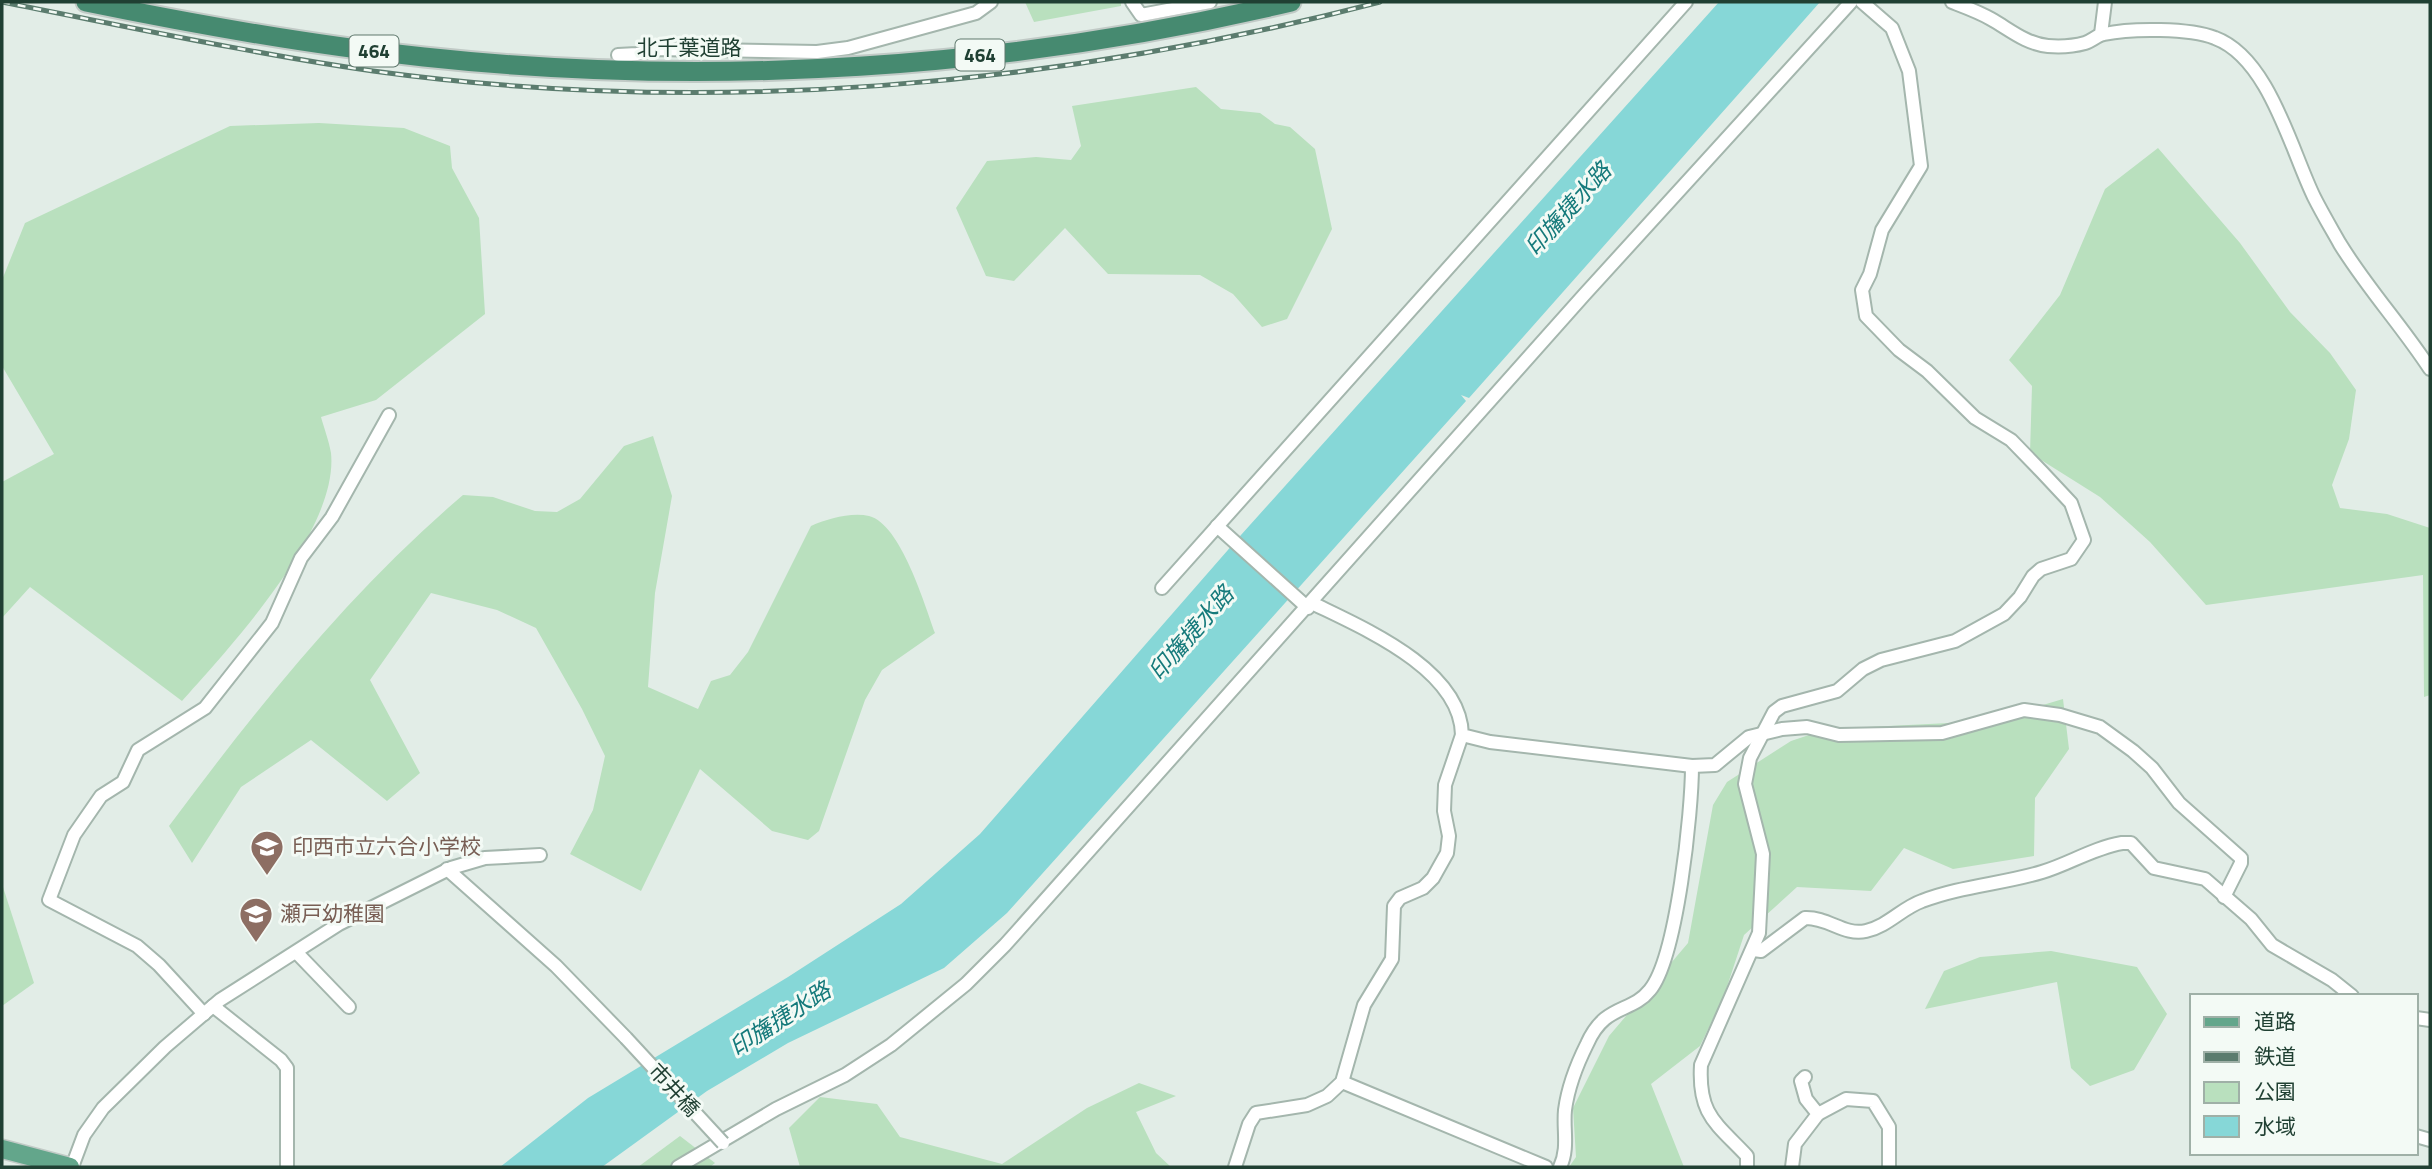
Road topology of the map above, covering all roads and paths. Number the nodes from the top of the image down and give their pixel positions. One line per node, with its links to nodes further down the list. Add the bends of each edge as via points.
1 (86, 2): 5 (highway, 北千葉道路 / 464, via 263,35 411,55 665,71 823,69 958,58 1157,30)
2 (991, 2): 12 (street, via 976,13 848,48 757,52 656,49)
3 (1132, 2): 4 (street, via 1141,15)
4 (1210, 2)
5 (1291, 2)
6 (1686, 2): 15 (street)
7 (1851, 2): 17 (street)
8 (1862, 2): 18 (street, via 1892,28 1909,71 1921,166 1879,238 1862,290 1866,316 1975,418 2011,440 2071,503 2084,540 2071,559 2032,576 2004,614 1955,641 1881,660 1837,691 1782,706)
9 (1952, 2): 11 (street, via 2046,46 2087,42)
10 (2105, 2): 11 (street)
11 (2101, 34): 13 (street, via 2186,32 2214,37 2234,47 2284,125 2339,242)
12 (618, 54)
13 (2430, 369)
14 (389, 415): 28 (street, via 332,517 301,558 272,624 205,708 138,750 123,782 101,796 74,835 49,900 136,946)
15 (1217, 526): 16 (street); 17 (street)
16 (1162, 588)
17 (1306, 603): 19 (street, via 1367,630 1416,662 1447,693 1462,723); 36 (street, via 1042,906 966,984 891,1045 845,1075 776,1109)
18 (1763, 732): 20 (street, via 1749,737 1715,765); 23 (street, via 1807,727 1839,735 1942,733 2024,710 2078,718 2100,727 2133,751 2179,803 2241,858); 24 (street, via 1750,758 1745,784 1763,853)
19 (1462, 735): 20 (street); 30 (street, via 1445,785 1447,853 1433,878 1394,906 1392,959 1364,1005)
20 (1692, 766): 39 (street, via 1674,928 1650,990 1609,1013 1587,1042 1565,1111 1565,1157)
21 (540, 855): 22 (street, via 485,858)
22 (447, 869): 25 (street, via 339,924); 32 (street, 市井橋, bridge, via 556,966)
23 (2224, 897): 24 (street, via 2205,878 2154,868 2131,844 2122,843 2026,876 1937,895 1866,931 1849,932 1805,918 1761,951); 26 (street, via 2251,919 2272,945)
24 (1754, 950): 40 (street, via 1701,1065 1700,1085 1709,1116 1747,1156)
25 (297, 953): 27 (street); 28 (street)
26 (2350, 994)
27 (349, 1007)
28 (208, 1010): 34 (street, via 103,1108 84,1135); 35 (street, via 287,1068)
29 (1805, 1077): 31 (street, via 1801,1089)
30 (1342, 1082): 37 (street, via 1307,1105 1256,1113); 38 (street)
31 (1818, 1114): 41 (street, via 1795,1144); 42 (street, via 1846,1099 1873,1101 1889,1127)
32 (723, 1143)
33 (2, 1149): 34 (main road)
34 (71, 1167)
35 (287, 1167)
36 (678, 1167)
37 (1236, 1167)
38 (1546, 1167)
39 (1560, 1167)
40 (1747, 1167)
41 (1792, 1167)
42 (1889, 1167)

